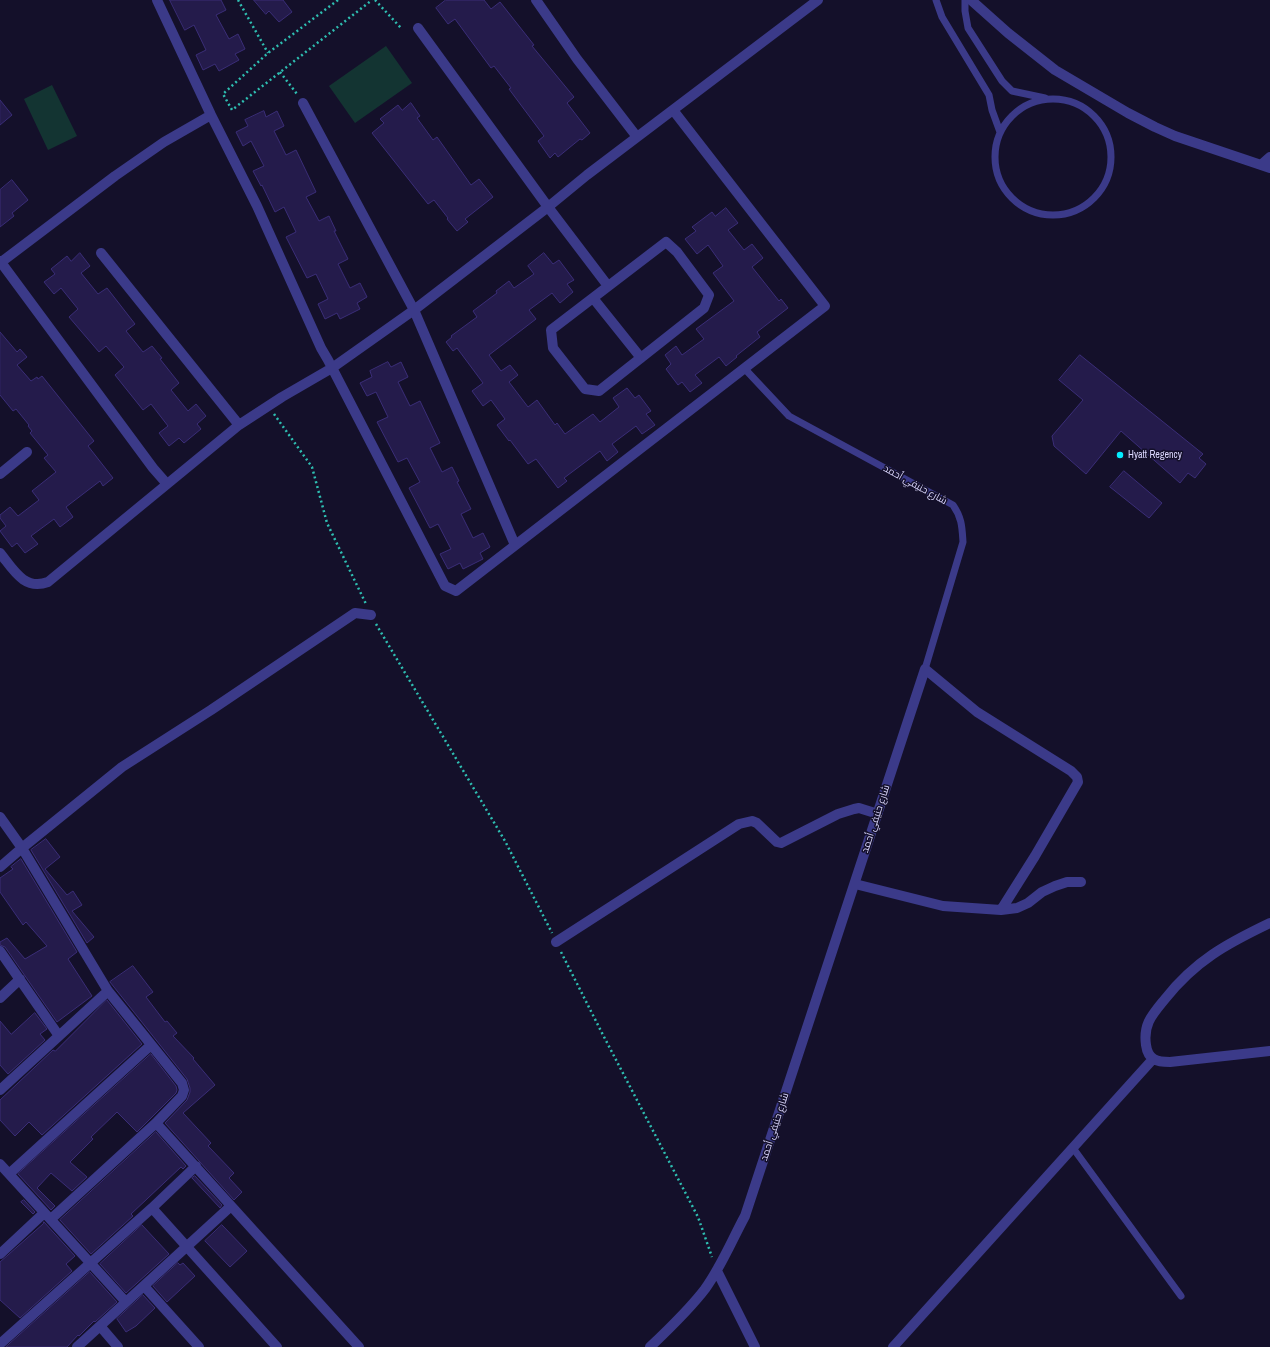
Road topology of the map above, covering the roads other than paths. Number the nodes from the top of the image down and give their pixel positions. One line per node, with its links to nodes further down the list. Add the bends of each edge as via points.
1 (157, 0): 11 (street)
2 (536, 0): 13 (street)
3 (818, 0): 10 (street)
4 (936, 0): 12 (lane, via 942,17 988,95)
5 (965, 0): 8 (lane, via 968,28 1002,81 1012,91)
6 (971, 0): 15 (street, via 1036,56 1109,102 1175,136)
7 (418, 28): 16 (street)
8 (1047, 98): 12 (lane, via 1028,104 1011,116); 12 (lane, via 1068,100 1084,107 1100,121 1109,138 1112,159 1107,180 1095,197 1079,209 1059,215 1039,214 1020,205 1005,190 997,172 995,152)
9 (303, 103): 21 (street)
10 (673, 110): 13 (street); 24 (street, via 825,306)
11 (211, 115): 18 (street, via 164,142); 23 (street)
12 (1000, 132)
13 (637, 137): 16 (street)
14 (1270, 157): 15 (street)
15 (1266, 167)
16 (548, 207): 19 (street); 21 (street)
17 (101, 253): 25 (street)
18 (0, 262): 28 (street)
19 (608, 286): 20 (street); 22 (street, via 666,242 677,252 709,295 704,308)
20 (593, 298): 22 (street); 22 (street, via 551,330 553,348 585,389 599,391)
21 (414, 310): 23 (street); 29 (street)
22 (641, 358)
23 (332, 368): 25 (street); 29 (street, via 445,586 456,591)
24 (744, 368): 29 (street); 32 (lane, شارع حنيفي أحمد, via 789,416 952,506 959,514 963,542)
25 (240, 425): 28 (street)
26 (28, 452): 27 (street)
27 (0, 474)
28 (166, 484): 30 (street, via 48,582 40,585 25,581)
29 (515, 545)
30 (0, 553)
31 (371, 615): 35 (street, via 355,613 122,767)
32 (925, 669): 33 (street, شارع حنيفي أحمد); 39 (street, via 977,712 1077,777 1078,782)
33 (878, 814): 38 (street, شارع حنيفي أحمد); 41 (street, via 854,809 838,814 781,843 752,821 739,824)
34 (0, 816): 35 (street)
35 (22, 848): 36 (street); 44 (street)
36 (0, 868)
37 (1081, 882): 39 (street, via 1067,882 1055,886 1028,903)
38 (855, 884): 39 (street, via 942,906); 62 (street, شارع حنيفي أحمد, via 745,1216)
39 (1001, 910)
40 (1270, 923): 49 (street, via 1205,959 1178,982 1151,1016 1146,1029 1147,1051)
41 (556, 942)
42 (0, 953): 43 (street)
43 (20, 979): 45 (street); 46 (street)
44 (108, 991): 46 (street); 47 (street)
45 (0, 998)
46 (59, 1036): 50 (street)
47 (151, 1045): 51 (street, via 184,1086 182,1096); 55 (street)
48 (1270, 1051): 49 (street, via 1170,1062)
49 (1153, 1059): 52 (street)
50 (0, 1090)
51 (156, 1123): 54 (street); 58 (street)
52 (1073, 1148): 64 (lane); 75 (street)
53 (0, 1164): 55 (street)
54 (196, 1166): 56 (street); 57 (street)
55 (9, 1174): 58 (street)
56 (231, 1206): 59 (street); 72 (street)
57 (152, 1208): 59 (street); 61 (street)
58 (47, 1216): 60 (street); 61 (street)
59 (187, 1246): 63 (street); 71 (street)
60 (0, 1254)
61 (90, 1263): 65 (street); 67 (street)
62 (717, 1271): 73 (street, شارع حنيفي أحمد, via 705,1289); 74 (street)
63 (144, 1286): 65 (street); 70 (street)
64 (1181, 1296)
65 (126, 1302): 66 (street)
66 (100, 1326): 68 (street); 69 (street)
67 (0, 1344)
68 (77, 1347)
69 (118, 1347)
70 (199, 1347)
71 (277, 1347)
72 (359, 1347)
73 (650, 1347)
74 (755, 1347)
75 (893, 1347)

